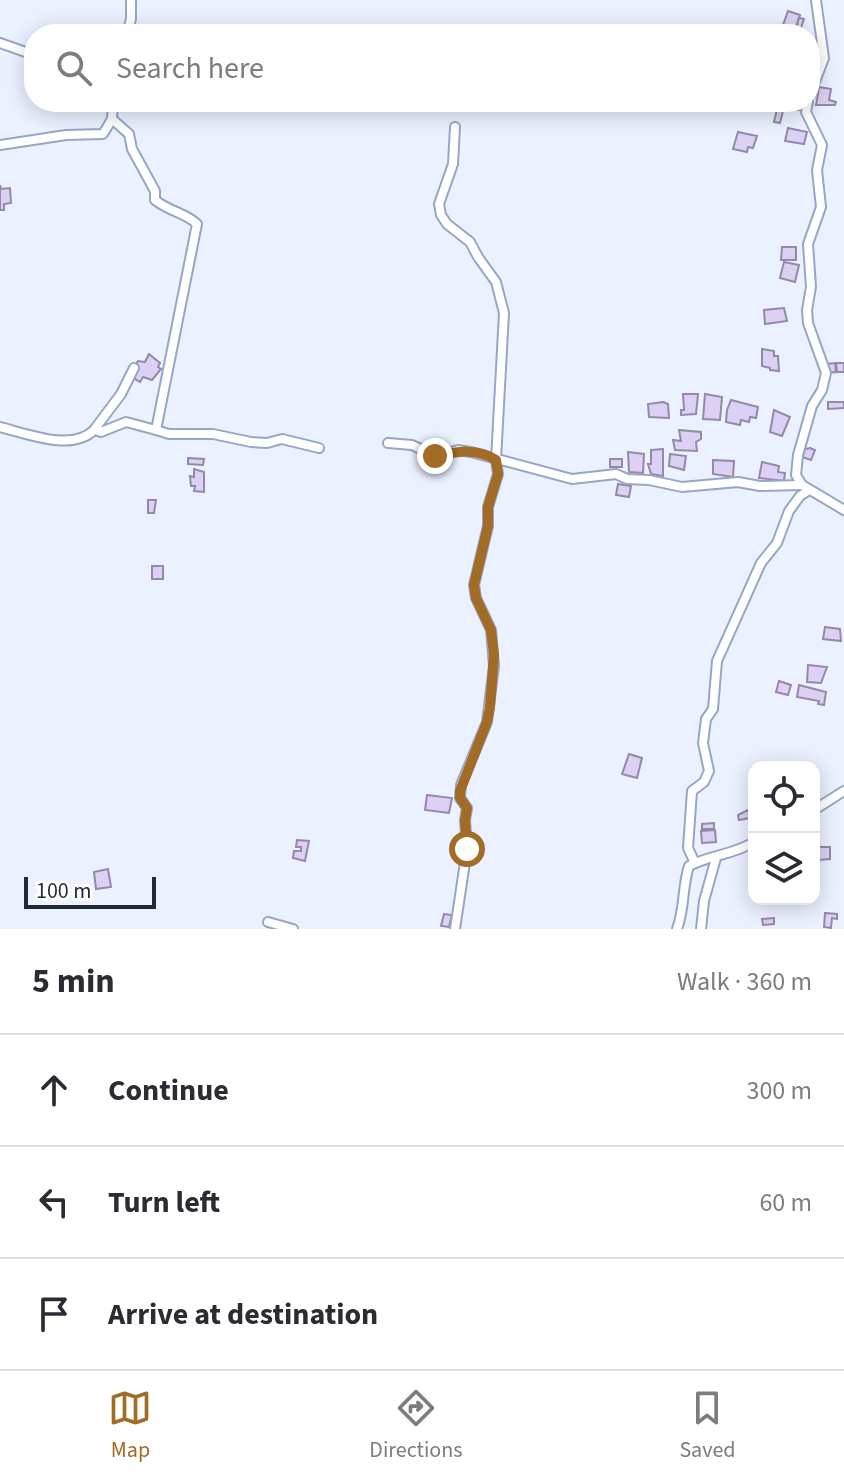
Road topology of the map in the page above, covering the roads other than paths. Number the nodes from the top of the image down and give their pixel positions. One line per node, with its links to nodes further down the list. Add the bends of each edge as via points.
1 (131, 0): 3 (street)
2 (816, 0): 4 (street)
3 (130, 24)
4 (819, 24)
5 (820, 29): 8 (street)
6 (0, 43): 7 (street)
7 (24, 51)
8 (820, 69)
9 (112, 112): 11 (street)
10 (806, 112): 21 (street, via 822,145 817,170 821,207 808,244 807,310 826,373 798,455 796,475)
11 (112, 119): 13 (street, via 103,134); 17 (street, via 129,134 155,200 197,224)
12 (455, 127): 20 (street, via 441,215 470,242 496,282 504,313)
13 (0, 145)
14 (134, 368): 16 (street)
15 (0, 427): 16 (street, via 74,442)
16 (94, 430): 17 (street, via 126,422)
17 (156, 430): 19 (street, via 267,443 282,439)
18 (388, 443): 20 (street, via 412,445 435,456 458,450)
19 (319, 448)
20 (496, 460): 21 (street, via 572,479 616,474 682,487 738,482); 30 (street, via 498,474 474,585 491,630 494,666 487,722 460,791 467,808 467,849)
21 (806, 487): 22 (street); 27 (street, via 761,563 717,661 713,709 703,743 709,771 692,791 688,848)
22 (844, 510)
23 (844, 791): 24 (street)
24 (820, 806)
25 (748, 846): 26 (street)
26 (716, 858): 27 (street); 32 (street)
27 (695, 863): 31 (street, via 684,880)
28 (268, 922): 29 (street)
29 (293, 929)
30 (455, 929)
31 (677, 929)
32 (701, 929)

